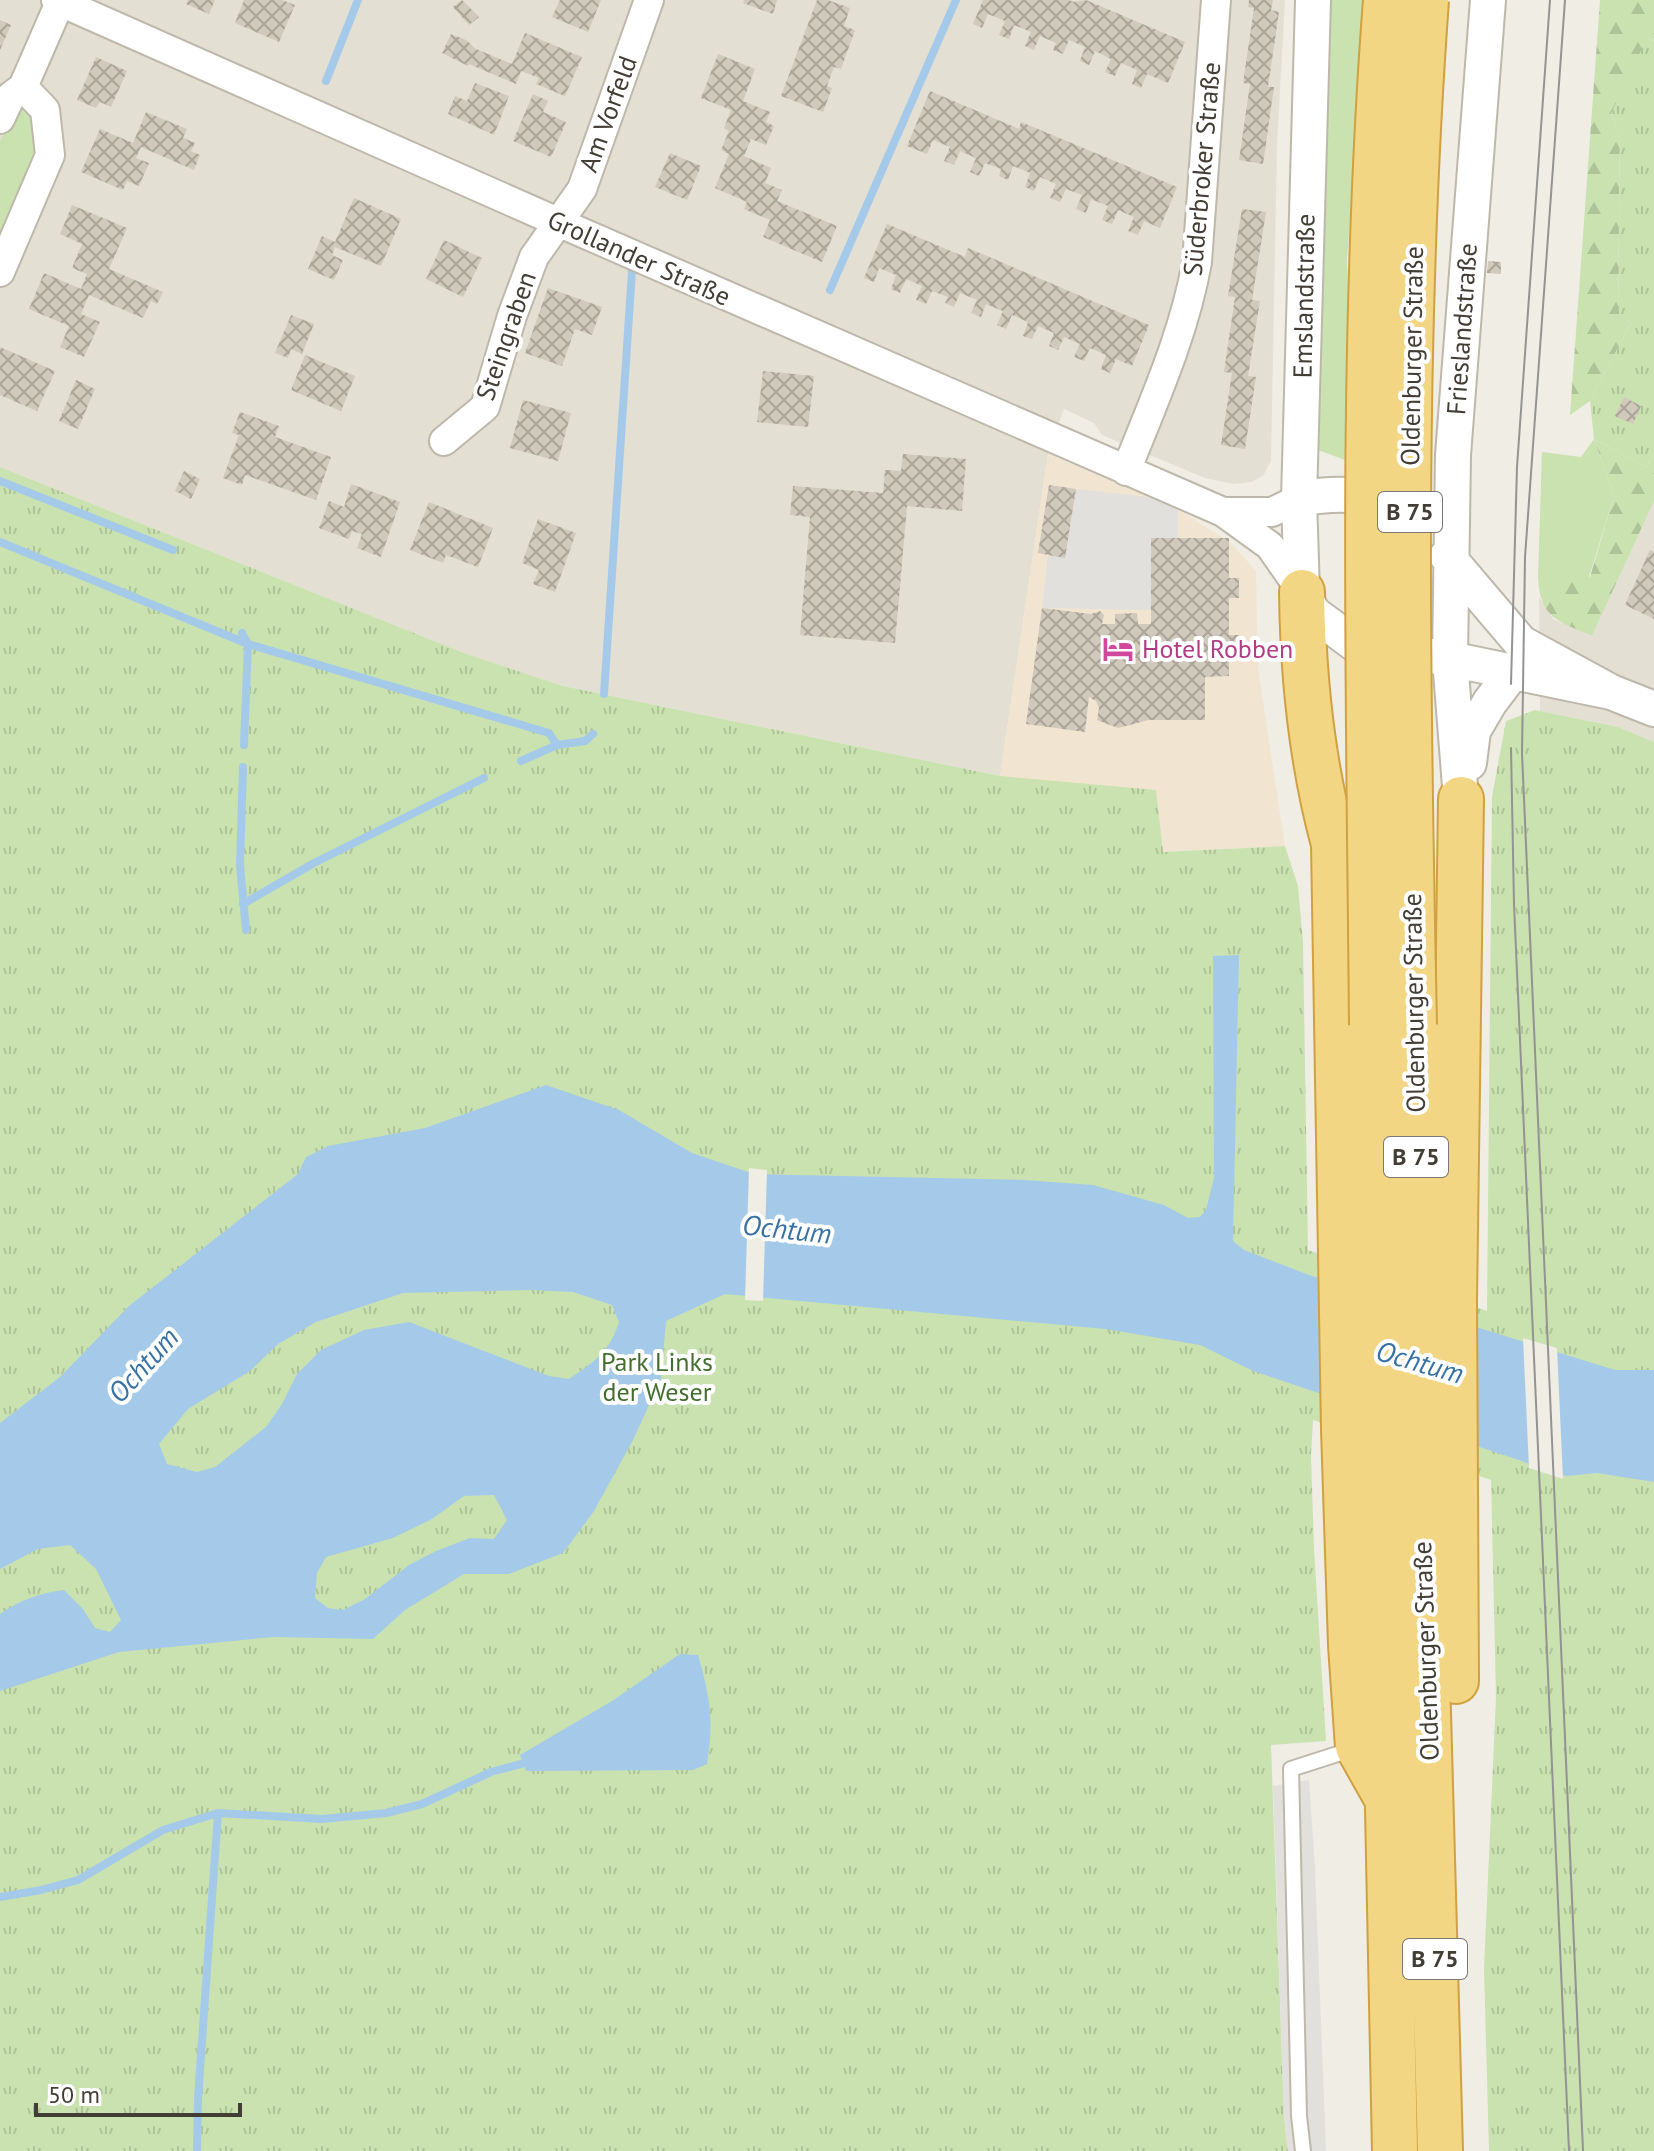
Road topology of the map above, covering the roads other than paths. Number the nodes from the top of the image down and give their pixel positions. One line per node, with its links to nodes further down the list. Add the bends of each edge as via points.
1 (649, 0): 10 (street, Am Vorfeld, via 582,189)
2 (1216, 0): 13 (street, Süderbroker Straße, via 1192,289)
3 (1313, 0): 14 (street, Emslandstraße)
4 (1386, 0): 23 (highway, Oldenburger Straße / B 75, bridge, via 1375,213 1367,702)
5 (1426, 0): 23 (highway, Oldenburger Straße / B 75, bridge, via 1414,219 1408,709)
6 (1488, 0): 16 (street, Frieslandstraße, via 1453,455)
7 (59, 1): 8 (street); 10 (street, Grollander Straße)
8 (23, 87): 9 (street, via 11,96); 11 (street, via 45,110 50,155)
9 (0, 119)
10 (560, 223): 12 (street, Steingraben, via 534,257 485,407); 13 (street, Grollander Straße)
11 (0, 272)
12 (444, 441)
13 (1126, 471): 15 (street, Grollander Straße)
14 (1299, 499): 15 (street, Grollander Straße, via 1272,512); 16 (street, Grollander Straße, via 1347,495 1381,502 1429,536); 17 (street, Emslandstraße)
15 (1223, 512): 17 (street, Grollander Straße, via 1270,546)
16 (1452, 563): 18 (street, Frieslandstraße); 20 (street, Grollander Straße, via 1521,643)
17 (1302, 592): 18 (street, Grollander Straße, via 1313,613 1355,644); 24 (highway, via 1302,653 1313,741 1334,844)
18 (1450, 659): 19 (street, Grollander Straße); 22 (street, Frieslandstraße)
19 (1512, 673): 20 (street, Grollander Straße); 22 (street, via 1473,731)
20 (1611, 692): 21 (street)
21 (1654, 709)
22 (1461, 799): 25 (highway)
23 (1393, 1025): 24 (highway, Oldenburger Straße / B 75); 25 (highway, Oldenburger Straße / B 75)
24 (1360, 1267): 26 (highway, Oldenburger Straße / B 75)
25 (1436, 1294): 26 (highway, Oldenburger Straße / B 75)
26 (1401, 1449): 27 (highway, via 1351,1645); 28 (highway, Oldenburger Straße / B 75); 31 (highway, Oldenburger Straße / B 75, via 1430,1778)
27 (1358, 1747): 28 (highway); 29 (lane, via 1291,1769)
28 (1389, 1802): 30 (highway, Oldenburger Straße / B 75)
29 (1303, 2151)
30 (1395, 2151)
31 (1440, 2151)

